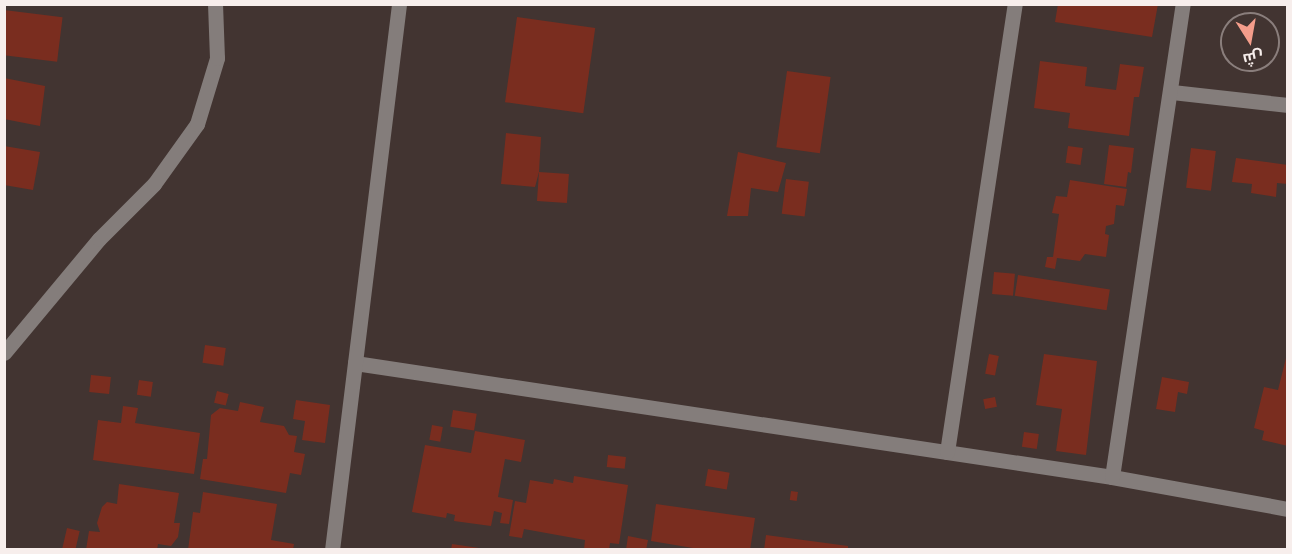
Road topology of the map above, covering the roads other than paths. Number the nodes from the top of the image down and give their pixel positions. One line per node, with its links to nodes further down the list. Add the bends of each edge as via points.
1 (215, 4): 7 (street, via 217,58 197,124 153,184 99,239)
2 (399, 4): 8 (street)
3 (1015, 4): 9 (street)
4 (1183, 4): 5 (street)
5 (1172, 92): 6 (street); 10 (street)
6 (1287, 105)
7 (4, 353)
8 (354, 363): 9 (street); 12 (street)
9 (947, 452): 10 (street)
10 (1112, 477): 11 (street)
11 (1287, 509)
12 (332, 549)

